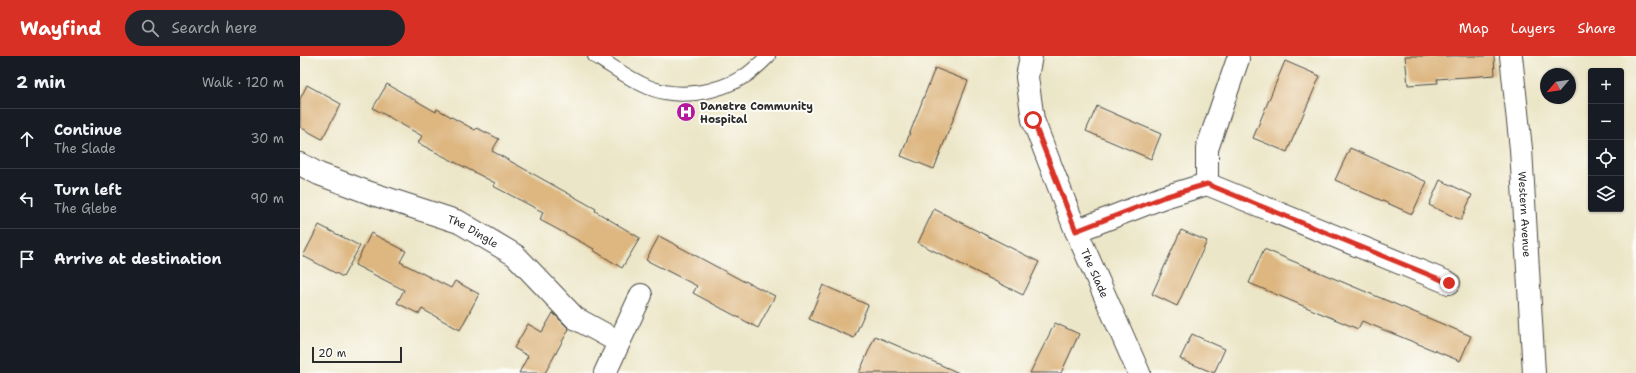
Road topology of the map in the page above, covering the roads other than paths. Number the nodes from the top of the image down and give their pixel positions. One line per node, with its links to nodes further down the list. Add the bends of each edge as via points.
1 (595, 56): 2 (lane, via 648,88 677,94 707,91 734,82 746,76)
2 (768, 56)
3 (1031, 56): 8 (street, The Slade, via 1027,77 1033,120)
4 (1511, 56): 14 (street, Western Avenue, via 1521,149)
5 (1238, 59): 7 (street, via 1207,149)
6 (300, 164): 11 (street, The Dingle, via 370,194 459,222 515,255 575,318)
7 (1207, 184): 8 (street, via 1164,197); 9 (street)
8 (1076, 231): 13 (street, The Slade)
9 (1449, 283)
10 (641, 295): 11 (street)
11 (619, 342): 12 (street)
12 (605, 373)
13 (1139, 373)
14 (1534, 373)

